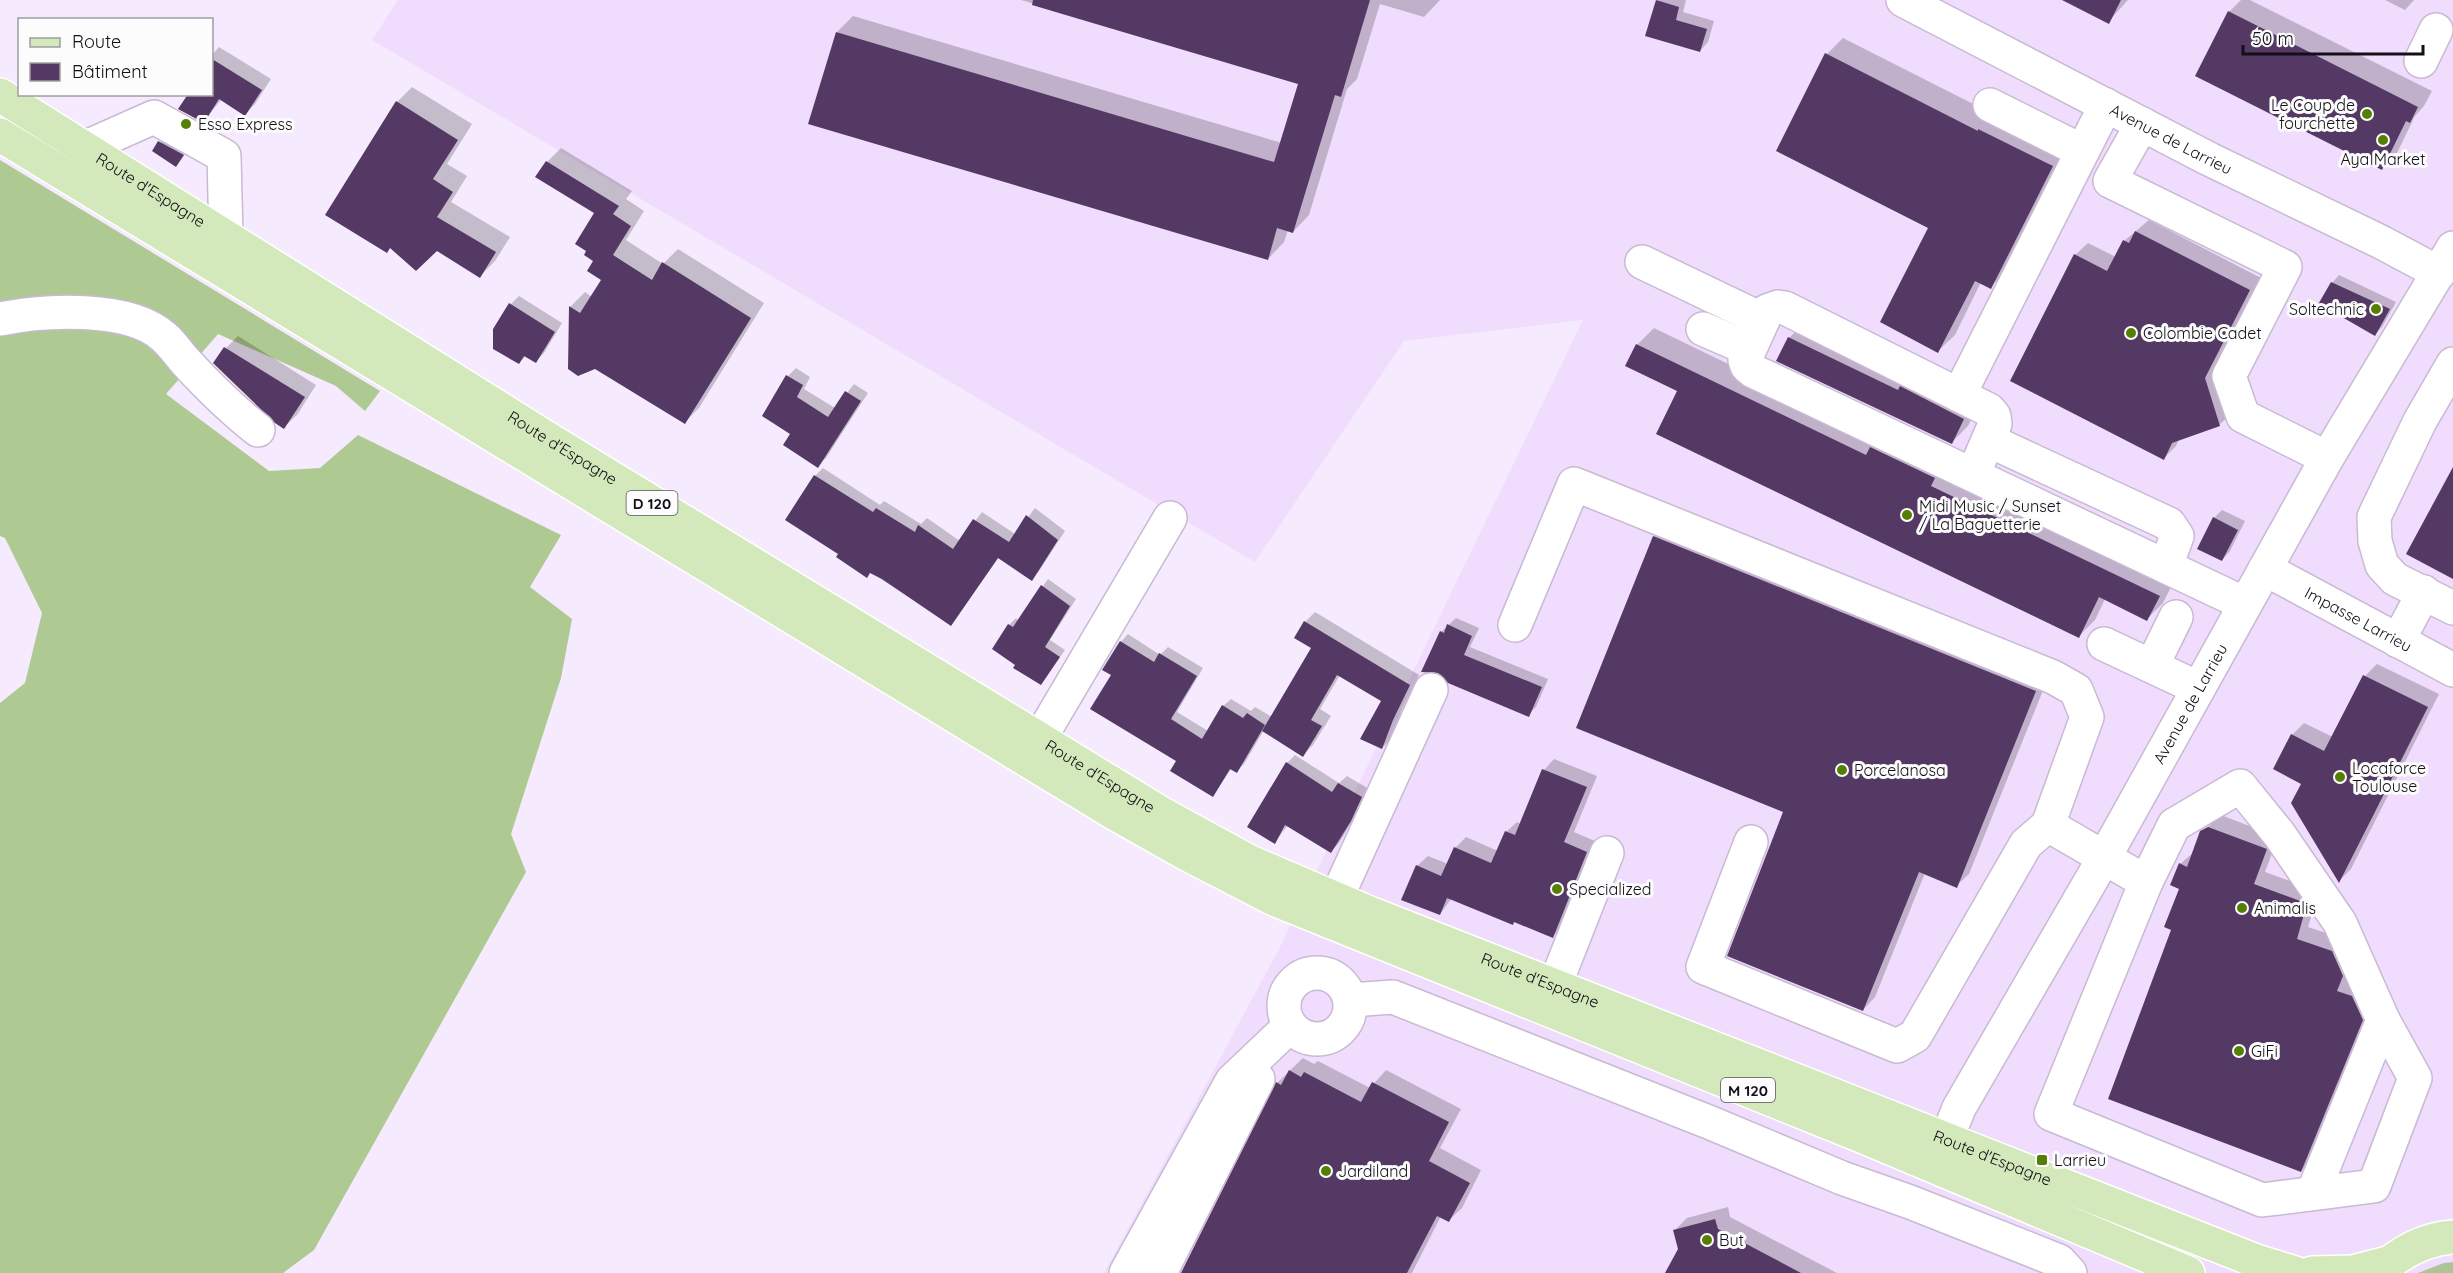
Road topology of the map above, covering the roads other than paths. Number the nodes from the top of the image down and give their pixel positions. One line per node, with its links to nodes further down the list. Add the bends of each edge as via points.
1 (1903, 0): 6 (street, Avenue de Larrieu)
2 (2436, 30): 3 (street)
3 (2421, 61)
4 (0, 95): 9 (main road, Route d'Espagne / D 120)
5 (1990, 105): 10 (street)
6 (2106, 105): 7 (street, Avenue de Larrieu); 10 (street)
7 (2142, 124): 12 (street, Avenue de Larrieu); 22 (street, via 2110,181 2285,267 2229,376 2243,416)
8 (0, 135): 40 (main road, Route d'Espagne / D 120)
9 (84, 148): 11 (main road, Route d'Espagne / D 120); 11 (street, via 154,117 224,156)
10 (2082, 151): 19 (street)
11 (226, 237): 40 (main road, Route d'Espagne / D 120)
12 (2449, 256): 22 (street, Avenue de Larrieu)
13 (1642, 262): 15 (street)
14 (0, 319): 20 (street, via 26,314 115,314 143,323 164,336 227,407)
15 (1763, 320): 17 (street); 19 (street, via 1772,308 1785,308)
16 (1703, 329): 17 (street)
17 (1749, 349): 23 (street, via 1745,360 1753,372)
18 (2453, 364): 29 (street, via 2420,421 2374,518 2382,565 2395,579)
19 (1959, 395): 21 (street, via 1994,416)
20 (258, 430)
21 (1990, 441): 23 (street); 24 (street)
22 (2327, 458): 28 (street, Avenue de Larrieu)
23 (1973, 475): 26 (street)
24 (2100, 492): 26 (street); 27 (street, via 2174,528 2176,543)
25 (1170, 518): 40 (street)
26 (2085, 527): 27 (street)
27 (2166, 566): 30 (street)
28 (2265, 569): 30 (street, Avenue de Larrieu); 34 (street, Impasse Larrieu)
29 (2424, 592): 31 (street); 34 (street)
30 (2245, 604): 38 (street, Avenue de Larrieu)
31 (2453, 608)
32 (2176, 617): 36 (street)
33 (1515, 625): 41 (street, via 1574,484 2053,677 2076,690 2087,717)
34 (2398, 641): 37 (street, Impasse Larrieu)
35 (2104, 644): 36 (street)
36 (2152, 666): 38 (street)
37 (2453, 670)
38 (2198, 688): 44 (street, Avenue de Larrieu)
39 (1431, 690): 46 (street)
40 (1033, 750): 46 (main road, Route d'Espagne / D 120, via 1183,852 1276,900)
41 (2048, 825): 42 (street, via 2026,844 1915,1036 1897,1046 1703,967); 44 (street)
42 (1751, 842)
43 (1607, 853): 47 (street)
44 (2103, 858): 45 (street); 51 (street, Avenue de Larrieu, via 1959,1108)
45 (2146, 882): 49 (street, via 2174,825 2240,786 2279,834 2340,923); 52 (street, via 2051,1114 2262,1200)
46 (1319, 900): 47 (main road, Route d'Espagne / M 120); 58 (main road, Route d'Espagne / M 120, via 1840,1127)
47 (1556, 985): 51 (main road, Route d'Espagne / M 120)
48 (1350, 1000): 50 (street, via 1350,1013 1336,1034 1311,1039); 50 (street, via 1333,977 1318,973 1304,976 1292,984 1285,997 1284,1012); 57 (street, via 1393,997 2059,1262)
49 (2383, 1020): 52 (street); 52 (street, via 2415,1078 2374,1186)
50 (1290, 1026): 55 (street, via 1232,1081); 56 (street, via 1257,1082)
51 (1947, 1138): 59 (main road, Route d'Espagne / M 120, via 2054,1183)
52 (2313, 1193)
53 (2453, 1237): 54 (main road, via 2438,1238 2405,1251)
54 (2383, 1268): 60 (main road)
55 (1126, 1273)
56 (1160, 1273)
57 (2070, 1273)
58 (2188, 1273)
59 (2295, 1273)
60 (2312, 1273)

